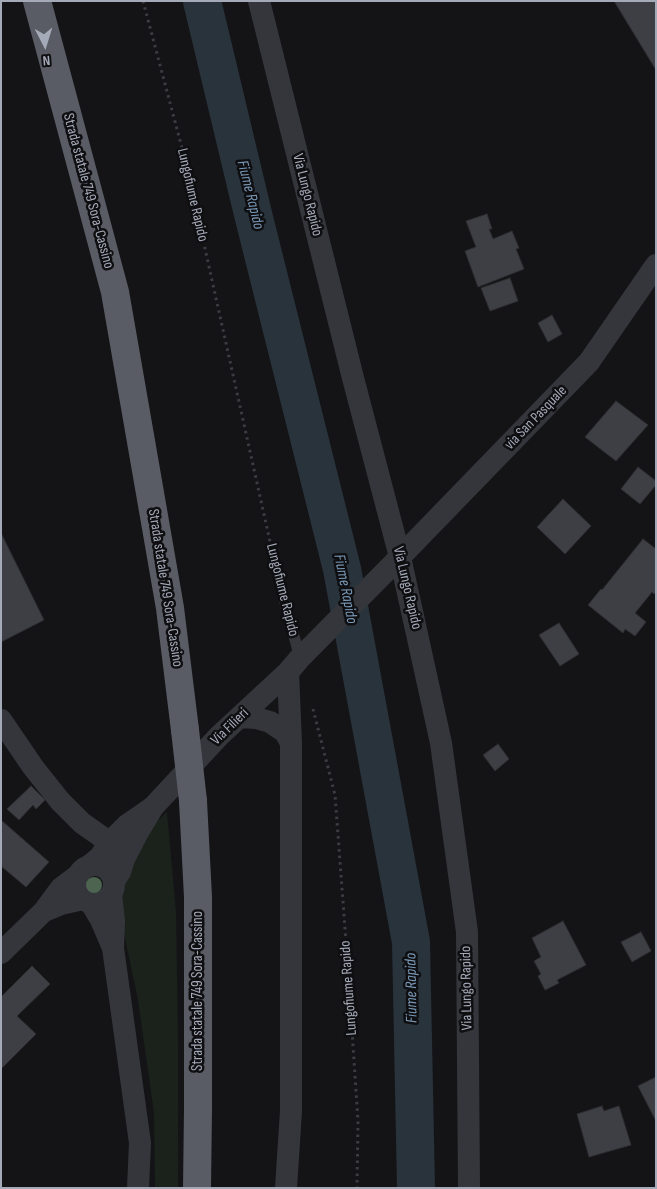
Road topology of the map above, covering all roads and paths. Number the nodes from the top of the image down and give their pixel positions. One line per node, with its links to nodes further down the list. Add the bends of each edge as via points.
1 (37, 1): 20 (highway, Strada statale 749 Sora-Cassino, bridge, via 115,292 170,608 193,801 198,897)
2 (142, 1): 6 (path, Lungofiume Rapido, via 186,163)
3 (258, 1): 5 (street, Via Lungo Rapido, via 353,378)
4 (656, 265): 5 (street, via San Pasquale, via 589,362)
5 (395, 562): 7 (street, via San Pasquale); 23 (street, Via Lungo Rapido, via 441,743 467,932)
6 (282, 596): 7 (lane, Lungofiume Rapido)
7 (299, 659): 9 (street, Via Filieri); 11 (street)
8 (311, 704): 22 (path, Lungofiume Rapido, via 335,795 358,1121)
9 (240, 717): 11 (street, via 270,722 285,732); 12 (street, Via Filieri, via 153,807 127,825)
10 (1, 720): 12 (street, via 32,767 60,801)
11 (291, 743): 21 (street, via 291,1111)
12 (117, 851): 13 (street, Via Filieri, via 100,857); 14 (street, Via Filieri, via 120,872)
13 (83, 871): 14 (street, via 102,866 112,875); 15 (street, via 76,888); 16 (street, Via Filieri, via 61,888)
14 (112, 888): 15 (street, via 107,899); 17 (street)
15 (87, 901): 16 (street, Via Filieri, via 61,904); 17 (street, via 101,920)
16 (44, 911): 18 (street, Via Filieri)
17 (114, 948): 19 (street, via 140,1143)
18 (1, 954)
19 (138, 1188)
20 (197, 1188)
21 (286, 1188)
22 (357, 1188)
23 (469, 1188)

